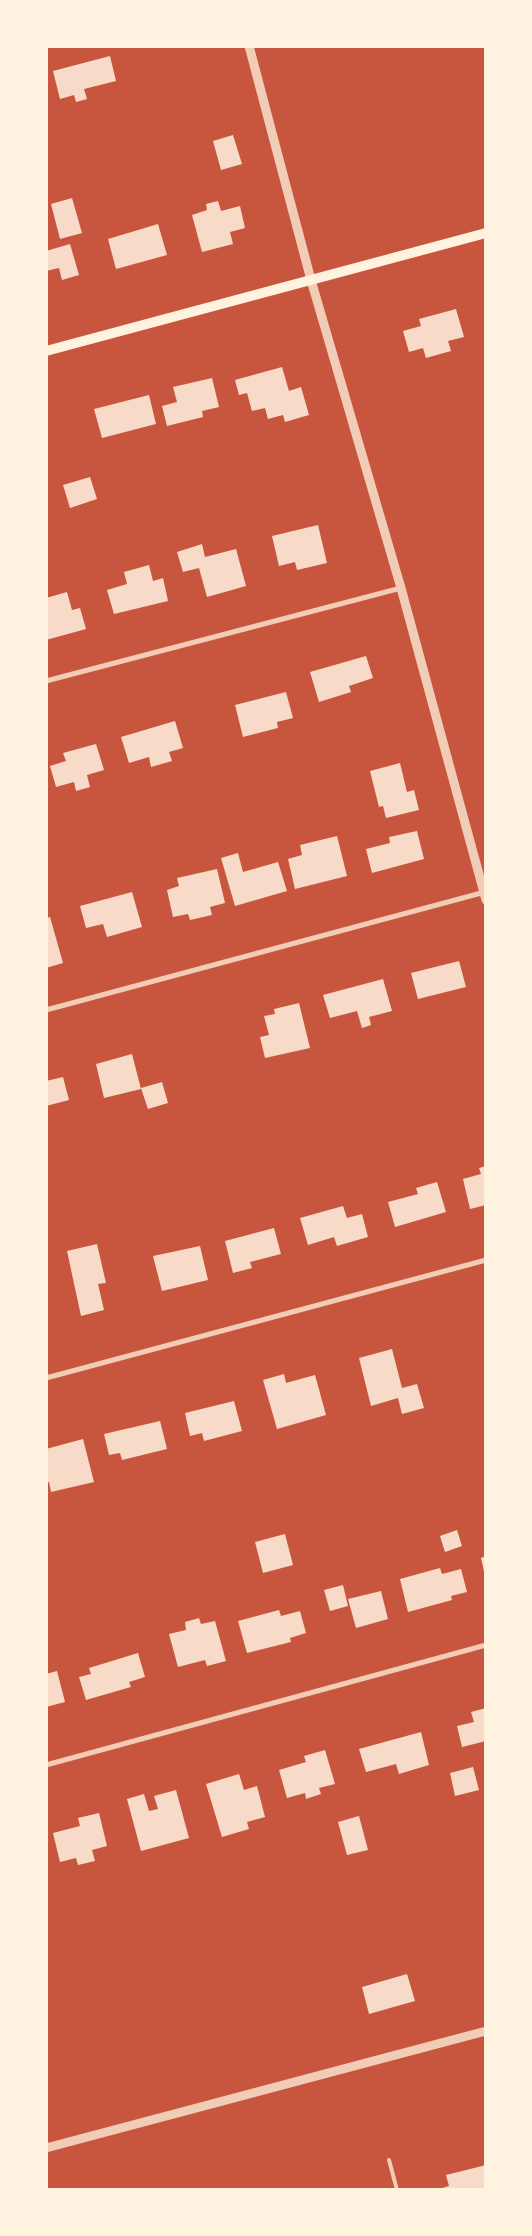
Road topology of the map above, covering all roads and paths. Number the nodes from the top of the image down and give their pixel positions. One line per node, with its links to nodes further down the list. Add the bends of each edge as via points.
1 (249, 46): 3 (street)
2 (486, 233): 3 (main road)
3 (311, 280): 4 (main road); 5 (street)
4 (46, 351)
5 (401, 588): 6 (street); 7 (street)
6 (46, 681)
7 (485, 895): 8 (street)
8 (46, 1010)
9 (486, 1260): 10 (street)
10 (46, 1378)
11 (486, 1645): 12 (street)
12 (46, 1765)
13 (486, 2032): 14 (street)
14 (46, 2148)
15 (389, 2160): 16 (lane)
16 (397, 2190)

